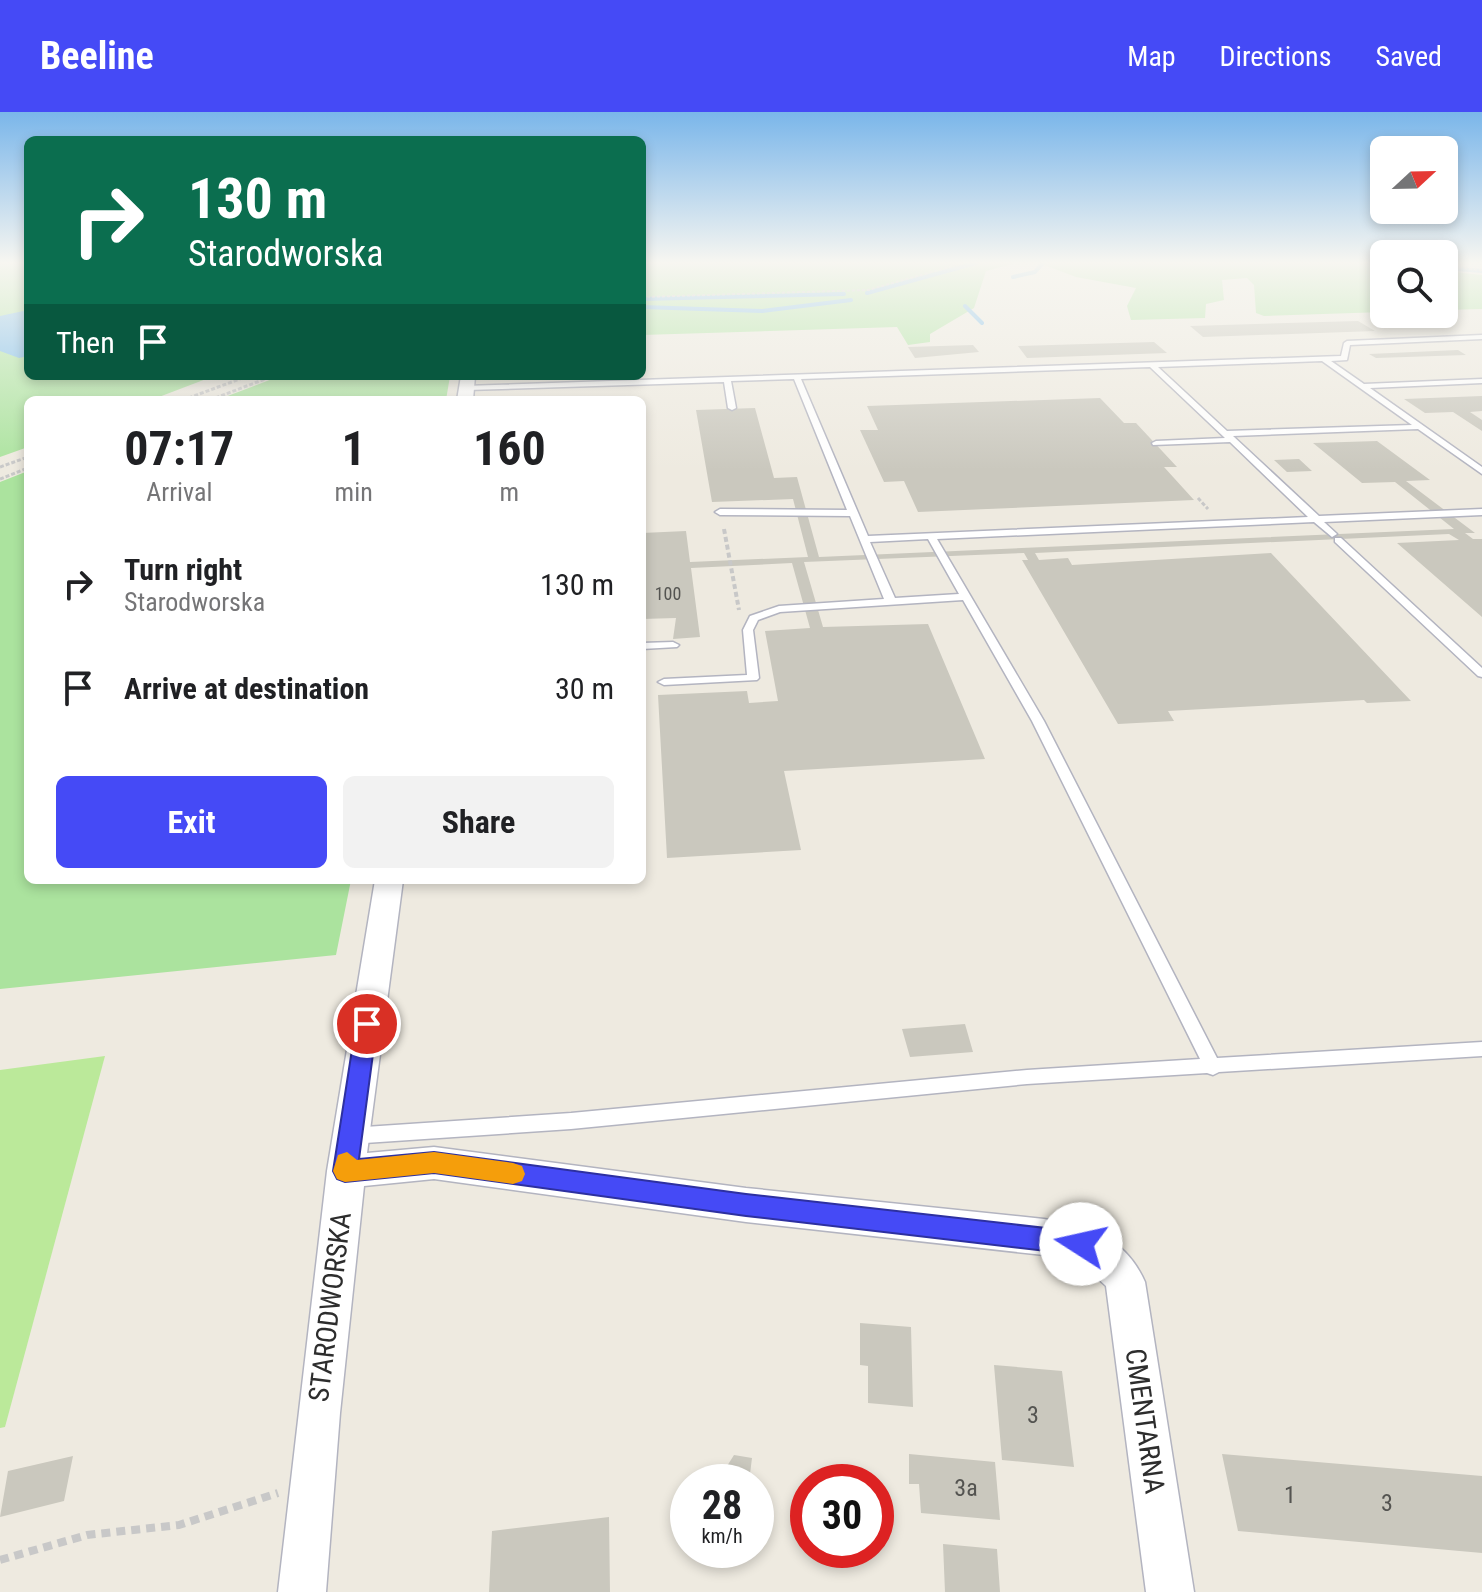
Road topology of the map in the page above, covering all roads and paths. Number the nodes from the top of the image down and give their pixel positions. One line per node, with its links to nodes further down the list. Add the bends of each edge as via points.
1 (1482, 337): 2 (lane)
2 (1469, 338): 3 (lane); 4 (lane, via 1347,343 1344,358)
3 (1482, 345)
4 (1324, 359): 5 (lane); 11 (lane)
5 (1152, 365): 6 (lane); 17 (lane)
6 (796, 376): 7 (lane); 26 (lane)
7 (727, 379): 12 (lane); 15 (lane)
8 (237, 380): 13 (path)
9 (262, 380): 14 (path)
10 (1482, 381): 11 (lane)
11 (1361, 386): 16 (lane)
12 (466, 388)
13 (194, 396)
14 (220, 396)
15 (732, 408)
16 (1418, 427): 17 (lane); 22 (lane)
17 (1227, 437): 18 (lane); 27 (lane)
18 (1156, 443)
19 (24, 458): 20 (path)
20 (0, 467)
21 (24, 470): 23 (path)
22 (1482, 471)
23 (0, 479)
24 (720, 512): 26 (lane); 32 (path, via 739,613)
25 (1482, 512): 27 (lane)
26 (853, 513): 29 (lane)
27 (1317, 519): 28 (lane); 35 (lane)
28 (931, 536): 29 (lane); 30 (lane)
29 (864, 539): 31 (lane)
30 (964, 597): 31 (lane); 39 (lane, via 1038,721)
31 (890, 600): 32 (lane, via 779,609)
32 (754, 618): 36 (lane, via 748,630 753,678)
33 (673, 645): 34 (lane)
34 (646, 646)
35 (1482, 674)
36 (664, 682)
37 (388, 884): 40 (street, STARODWORSKA)
38 (1482, 1049): 39 (lane)
39 (1213, 1068): 40 (lane, via 1027,1077 571,1121)
40 (348, 1154): 41 (street, STARODWORSKA); 44 (street, CMENTARNA, via 1044,1237 1107,1254 1125,1282)
41 (309, 1485): 42 (path, via 179,1525 87,1535); 43 (street, STARODWORSKA)
42 (0, 1560)
43 (302, 1592)
44 (1170, 1592)

